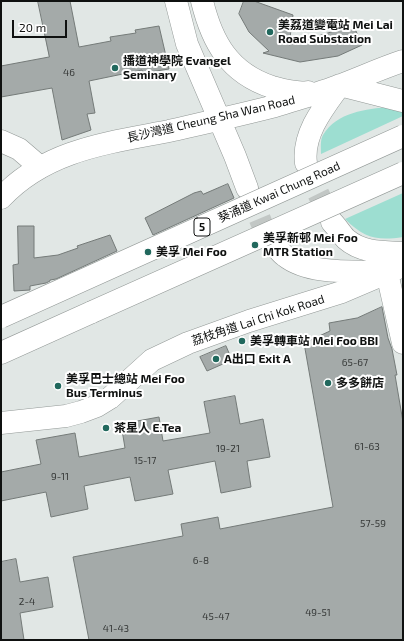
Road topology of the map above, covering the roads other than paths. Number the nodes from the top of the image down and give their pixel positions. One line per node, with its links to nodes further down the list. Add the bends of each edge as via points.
1 (176, 1): 6 (main road, via 187,44)
2 (202, 1): 4 (main road, via 212,34 221,51 246,76 279,89 303,93)
3 (403, 61): 4 (main road, 長沙灣道 Cheung Sha Wan Road)
4 (331, 88): 5 (main road); 6 (main road, 長沙灣道 Cheung Sha Wan Road); 9 (main road, via 326,104 310,133)
5 (403, 101)
6 (220, 120): 10 (main road, 長沙灣道 Cheung Sha Wan Road, via 93,146); 12 (main road)
7 (403, 136): 18 (main road, 葵涌道 Kwai Chung Road / 5, bridge)
8 (1, 141): 10 (main road, via 19,149)
9 (306, 163)
10 (40, 167): 13 (main road, 長沙灣道 Cheung Sha Wan Road)
11 (403, 173): 20 (main road, bridge)
12 (247, 188)
13 (1, 198)
14 (332, 222): 16 (main road, via 346,239 358,247 371,251)
15 (276, 248): 17 (main road, via 298,264 314,268)
16 (403, 253)
17 (395, 269): 19 (main road); 21 (main road, 荔枝角道 Lai Chi Kok Road, via 342,292 188,343 152,360 122,388 97,406 66,416)
18 (1, 317)
19 (403, 343)
20 (1, 353)
21 (1, 423)

